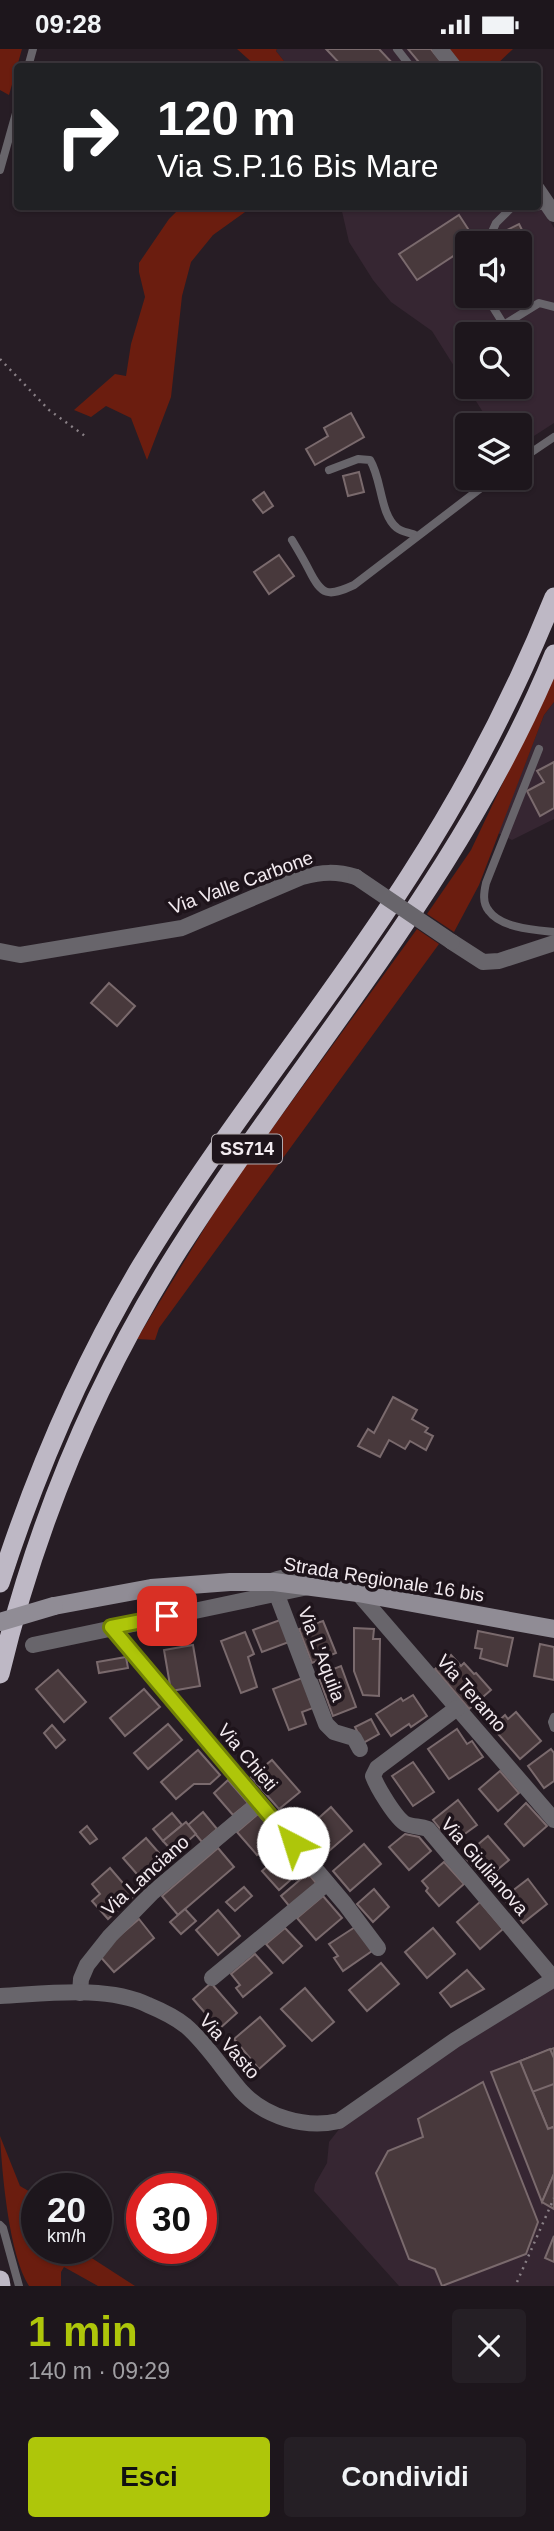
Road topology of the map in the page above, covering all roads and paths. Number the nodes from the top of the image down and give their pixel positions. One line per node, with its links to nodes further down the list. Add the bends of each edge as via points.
1 (397, 49): 3 (lane)
2 (440, 49): 4 (street)
3 (408, 63)
4 (451, 63)
5 (14, 120): 6 (lane)
6 (0, 170)
7 (541, 195): 9 (street)
8 (509, 210): 10 (lane)
9 (551, 210)
10 (492, 231)
11 (554, 307): 12 (lane, via 539,303)
12 (509, 322)
13 (0, 359): 14 (path, via 49,410)
14 (85, 436)
15 (554, 437): 16 (lane)
16 (532, 452)
17 (329, 470): 19 (lane, via 370,460 394,527)
18 (478, 490): 19 (lane)
19 (417, 536): 20 (lane, via 354,585 336,593 324,592 316,585)
20 (292, 540)
21 (554, 597): 27 (highway, SS714, via 492,734 424,853 195,1182 116,1310 49,1446)
22 (554, 654): 36 (highway, SS714, via 494,779 427,893 214,1196 128,1335 61,1480 18,1601)
23 (539, 749): 24 (lane, via 485,883 484,898 489,911 504,923)
24 (554, 932)
25 (554, 943): 26 (street, Via Valle Carbone, bridge, via 483,962 356,877 321,872 182,928 19,955)
26 (0, 951)
27 (0, 1583)
28 (257, 1583): 29 (main road, Strada Regionale 16 bis); 30 (lane, via 284,1572 323,1576); 32 (main road, Strada Regionale 16 bis, bridge, via 151,1588 54,1606)
29 (313, 1586): 30 (main road, Strada Regionale 16 bis); 31 (street)
30 (356, 1593): 34 (main road, Strada Regionale 16 bis); 37 (street, Via Teramo)
31 (277, 1595): 33 (street); 40 (street, Via L'Aquila, via 326,1724 334,1733 354,1738)
32 (0, 1622)
33 (111, 1627): 35 (street); 41 (street, Via Chieti)
34 (554, 1629)
35 (33, 1645)
36 (0, 1674)
37 (457, 1708): 42 (street, Via Teramo); 46 (street, Via Giulianova, via 377,1768 373,1776 401,1821 428,1829)
38 (554, 1717): 39 (lane)
39 (554, 1728)
40 (360, 1749)
41 (260, 1803): 43 (street, Via Chieti); 47 (street, Via Lanciano, via 152,1893 110,1935 87,1965)
42 (554, 1820)
43 (327, 1883): 44 (street, Via Chieti); 45 (street)
44 (377, 1948)
45 (212, 1978)
46 (554, 1979): 47 (street, Via Vasto, via 455,2040 339,2121 319,2125 275,2115 244,2094 199,2038 175,2019 146,2003)
47 (80, 1993): 48 (street, Via Vasto)
48 (0, 1996)
49 (554, 2200): 52 (path)
50 (0, 2225): 54 (lane)
51 (0, 2280): 53 (highway)
52 (517, 2282)
53 (1, 2286)
54 (19, 2286)

